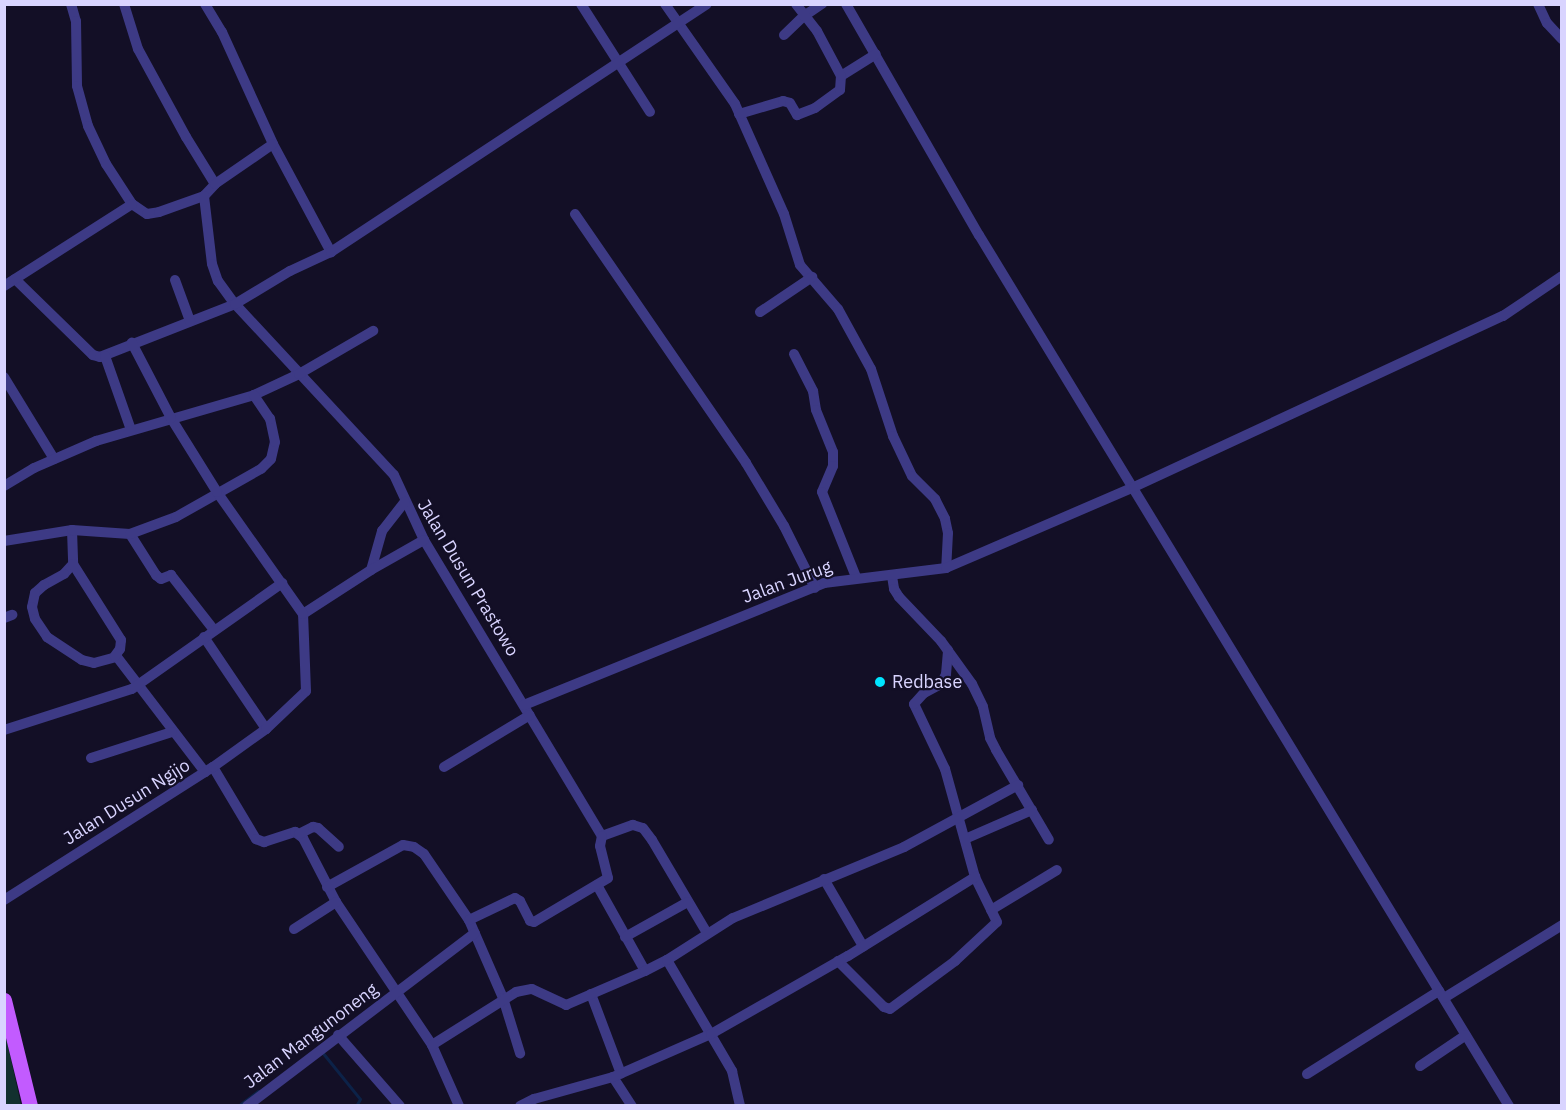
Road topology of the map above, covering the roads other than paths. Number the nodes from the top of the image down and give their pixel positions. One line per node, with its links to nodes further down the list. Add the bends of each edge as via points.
1 (71, 4): 23 (street, via 76,21 77,86 88,126)
2 (124, 4): 21 (street, via 138,49)
3 (205, 4): 20 (street, via 222,32)
4 (581, 4): 16 (street)
5 (664, 4): 12 (street)
6 (706, 4): 12 (street)
7 (796, 4): 11 (street)
8 (822, 4): 11 (street)
9 (846, 4): 15 (street)
10 (1538, 4): 14 (street, via 1547,23)
11 (804, 16): 13 (street); 17 (street, via 817,31)
12 (680, 23): 16 (street); 19 (street)
13 (784, 35)
14 (1562, 39)
15 (876, 54): 17 (street); 45 (street, via 979,235)
16 (618, 65): 18 (street); 25 (street)
17 (841, 76): 19 (street, via 837,93 797,115 783,101)
18 (650, 112)
19 (739, 114): 27 (street, via 784,214 800,265)
20 (273, 144): 21 (street); 25 (street)
21 (215, 184): 22 (street)
22 (204, 196): 23 (street, via 147,214); 31 (street, via 212,264 218,281)
23 (132, 204): 28 (street)
24 (575, 214): 58 (street, via 746,463)
25 (331, 252): 31 (street, via 290,271)
26 (1562, 276): 45 (street, Jalan Jurug, via 1503,316)
27 (812, 277): 32 (street); 53 (street, via 838,309 871,369 893,436 912,476 935,499 945,519)
28 (15, 279): 30 (street); 37 (street, via 93,355)
29 (175, 280): 33 (street)
30 (4, 286)
31 (236, 304): 33 (street); 38 (street)
32 (760, 312)
33 (190, 321): 35 (street)
34 (373, 331): 38 (street)
35 (132, 343): 37 (street); 41 (street)
36 (794, 354): 56 (street, via 813,391 816,410 833,452 822,492)
37 (105, 356): 42 (street)
38 (299, 374): 40 (street); 47 (street, via 393,476)
39 (4, 377): 43 (street)
40 (254, 395): 41 (street); 46 (street, via 270,418 274,452 267,465)
41 (171, 418): 42 (street); 46 (street)
42 (131, 430): 43 (street)
43 (54, 459): 44 (street)
44 (4, 486)
45 (1134, 487): 53 (street, Jalan Jurug); 101 (street)
46 (217, 492): 49 (street, via 176,517); 57 (street)
47 (405, 502): 50 (street, Jalan Dusun Prastowo); 54 (street, Jalan Dusun Prastowo, via 382,531)
48 (72, 530): 49 (street); 51 (street); 52 (street)
49 (130, 534): 60 (street, via 156,575 161,579 171,575)
50 (424, 540): 54 (street); 65 (street, Jalan Dusun Prastowo)
51 (4, 541)
52 (73, 564): 63 (street, via 121,640); 63 (street, via 37,591 32,607 35,619 47,637 82,660 94,663)
53 (946, 568): 55 (street, Jalan Jurug)
54 (371, 570): 59 (street)
55 (892, 576): 56 (street, Jalan Jurug); 62 (street, via 899,597)
56 (856, 578): 58 (street, Jalan Jurug, via 834,580)
57 (282, 583): 59 (street); 60 (street)
58 (815, 588): 65 (street, Jalan Jurug, via 713,627)
59 (303, 614): 66 (street, Jalan Dusun Ngijo, via 306,691)
60 (214, 630): 61 (street)
61 (204, 637): 64 (street); 66 (street)
62 (948, 650): 72 (street, via 972,684 983,707 990,738); 74 (street, via 942,684 924,693 914,704 945,769)
63 (115, 656): 64 (street)
64 (138, 686): 67 (street); 68 (street)
65 (527, 710): 70 (street, Jalan Jurug); 76 (street, Jalan Dusun Prastowo)
66 (266, 729): 71 (street, Jalan Dusun Ngijo)
67 (4, 730)
68 (172, 732): 69 (street); 71 (street)
69 (91, 758)
70 (444, 767)
71 (209, 769): 75 (street, via 256,839 264,842); 85 (street, Jalan Dusun Ngijo)
72 (1018, 785): 73 (street); 74 (street)
73 (1032, 810): 77 (street); 78 (street)
74 (958, 817): 77 (street); 82 (street, via 876,860)
75 (299, 834): 79 (street, via 318,828); 84 (street)
76 (602, 836): 83 (street, via 600,846 609,876); 87 (street, via 633,825 643,828)
77 (965, 839): 81 (street)
78 (1049, 840)
79 (339, 848)
80 (1057, 870): 88 (street)
81 (975, 877): 88 (street); 95 (street)
82 (824, 879): 93 (street); 95 (street)
83 (597, 885): 89 (street, via 534,922 514,898); 94 (street)
84 (327, 887): 86 (street); 89 (street, via 403,844 424,854)
85 (4, 900)
86 (336, 902): 91 (street); 99 (street)
87 (688, 902): 93 (street); 94 (street)
88 (991, 910): 97 (street, via 995,924 950,965 890,1009)
89 (469, 920): 92 (street)
90 (1562, 925): 101 (street)
91 (294, 929)
92 (475, 933): 99 (street, Jalan Mangunoneng); 102 (street)
93 (707, 933): 96 (street)
94 (625, 937): 98 (street)
95 (863, 946): 97 (street)
96 (667, 960): 98 (street); 104 (street)
97 (838, 961): 104 (street)
98 (645, 970): 100 (street)
99 (395, 992): 105 (street, Jalan Mangunoneng); 107 (street)
100 (591, 994): 102 (street, via 564,1005 532,989); 111 (street)
101 (1442, 995): 106 (street); 110 (street)
102 (503, 998): 107 (street); 108 (street)
103 (4, 1000): 113 (main road)
104 (711, 1034): 111 (street); 119 (street, via 732,1071)
105 (338, 1035): 114 (street, Jalan Mangunoneng); 115 (street)
106 (1466, 1035): 109 (street); 120 (street)
107 (432, 1045): 116 (street)
108 (520, 1053)
109 (1420, 1066)
110 (1307, 1074)
111 (617, 1076): 112 (street); 118 (street)
112 (535, 1102): 117 (street)
113 (30, 1106)
114 (246, 1106)
115 (400, 1106)
116 (459, 1106)
117 (520, 1106)
118 (632, 1106)
119 (741, 1106)
120 (1509, 1106)

